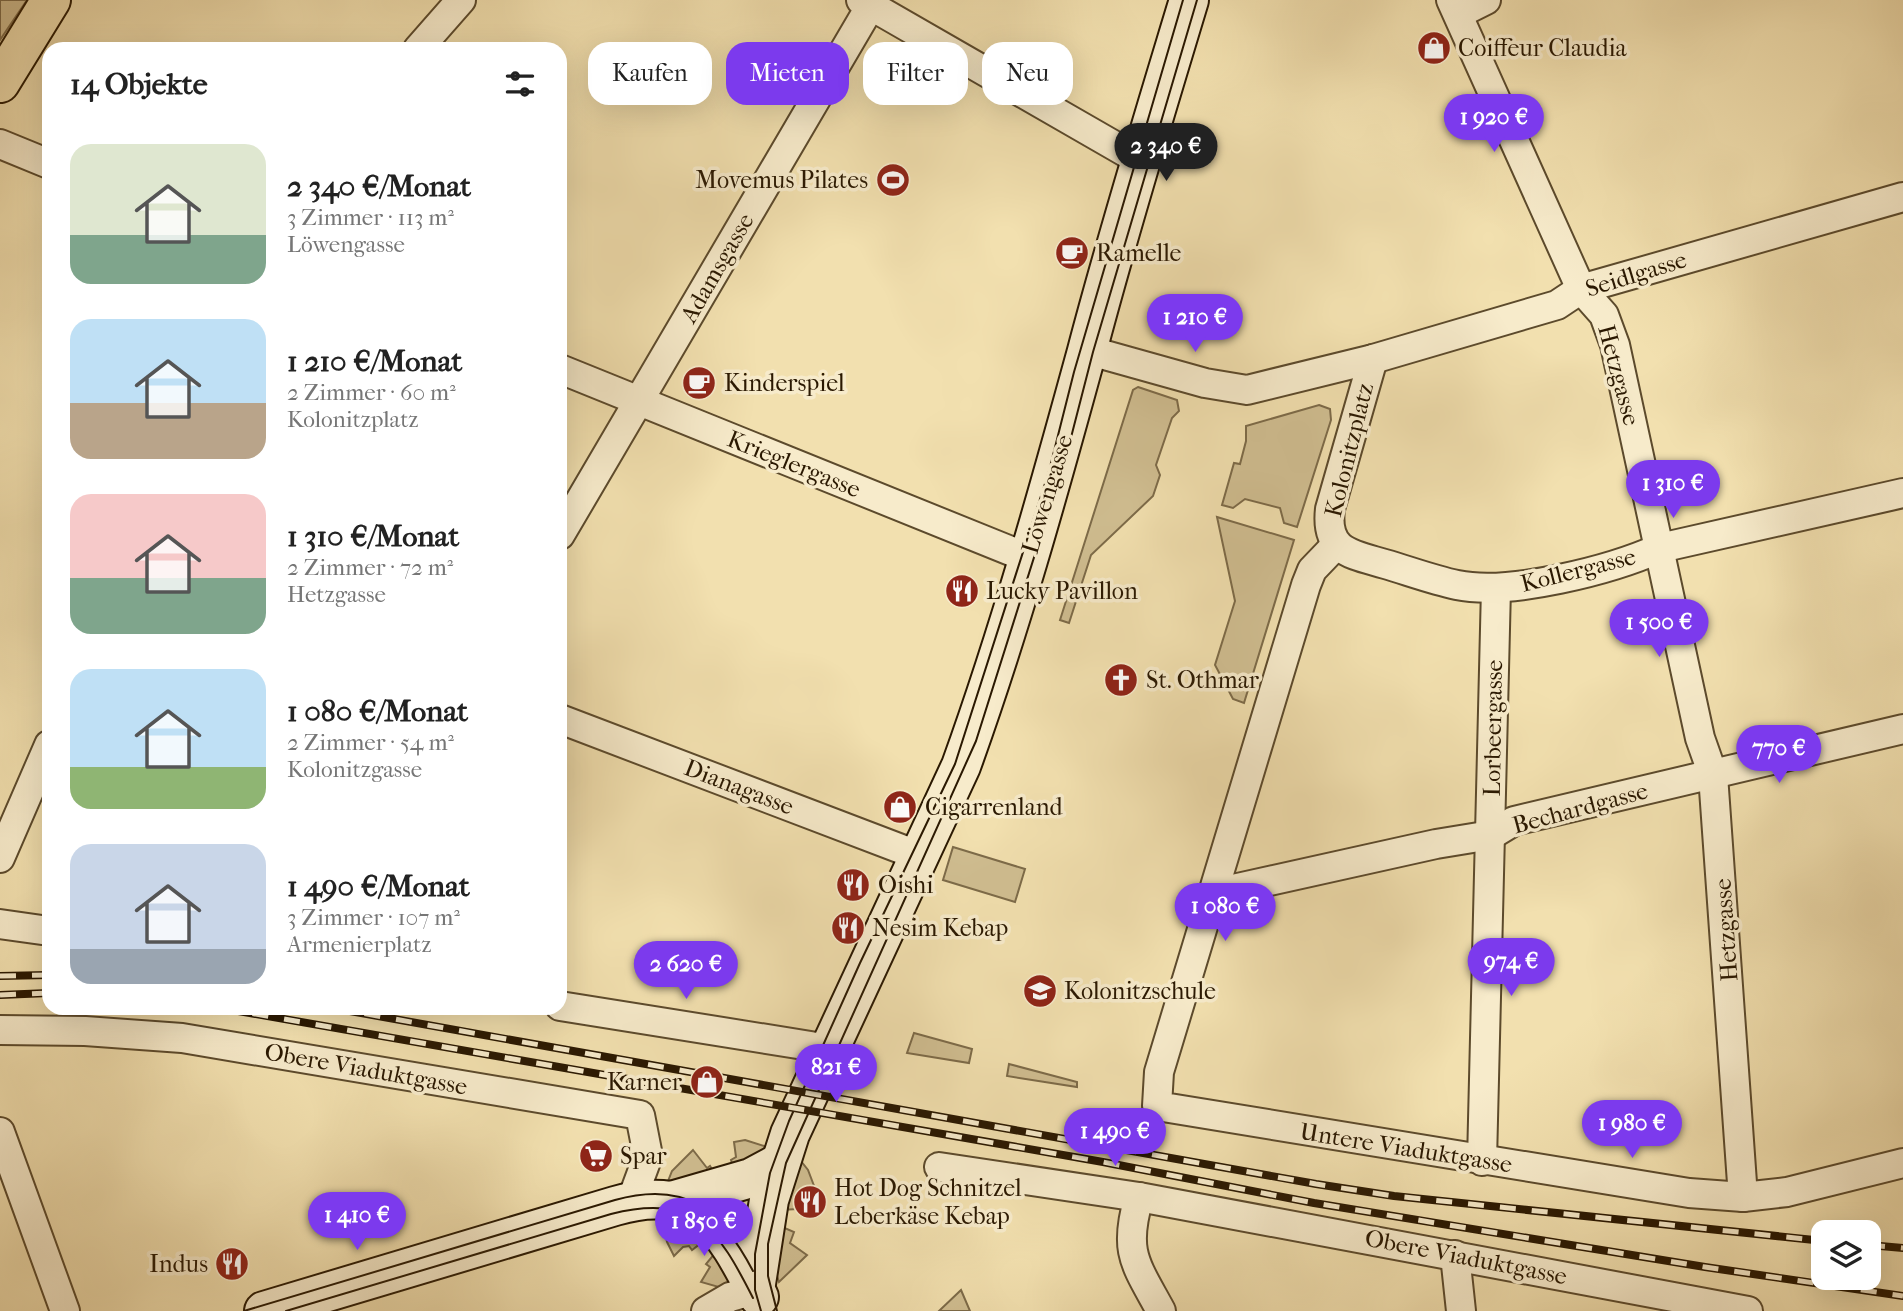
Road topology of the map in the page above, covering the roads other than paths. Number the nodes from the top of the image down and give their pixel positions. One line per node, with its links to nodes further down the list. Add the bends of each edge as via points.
1 (51, 0): 8 (main road)
2 (461, 0): 7 (street)
3 (1189, 0): 11 (street, Löwengasse)
4 (1486, 0): 6 (street)
5 (869, 2): 11 (street); 17 (street, Adamsgasse)
6 (1455, 7): 13 (street, Hetzgasse)
7 (424, 42)
8 (0, 83)
9 (0, 144): 10 (street)
10 (42, 161)
11 (1141, 161): 14 (street, Löwengasse)
12 (1903, 197): 13 (street, Seidlgasse)
13 (1581, 289): 15 (street, Seidlgasse, via 1557,305); 21 (street, Hetzgasse, via 1604,315 1615,345)
14 (1087, 350): 15 (street, Kolonitzplatz, via 1247,390); 22 (street, Löwengasse)
15 (1373, 359): 20 (street, Kolonitzplatz, via 1330,509 1329,529)
16 (567, 372): 17 (street, Krieglergasse)
17 (638, 401): 19 (street, Adamsgasse); 22 (street, Krieglergasse)
18 (1903, 493): 21 (street, Kollergasse)
19 (567, 524)
20 (1336, 545): 23 (street, Kollergasse, via 1459,586); 31 (street, Kolonitzplatz, via 1312,570 1306,585)
21 (1660, 548): 23 (street, Kollergasse, via 1526,586); 27 (street, Hetzgasse, via 1700,738)
22 (1028, 558): 29 (street, Löwengasse, via 961,766)
23 (1496, 588): 28 (street, Lorbeergasse)
24 (567, 722): 29 (street, Dianagasse)
25 (1903, 729): 27 (street, Bechardgasse)
26 (42, 761): 30 (street)
27 (1713, 775): 28 (street, Bechardgasse, via 1514,821); 44 (street, Hetzgasse)
28 (1491, 835): 31 (street, Bechardgasse); 39 (street, Lorbeergasse)
29 (917, 855): 36 (street, Löwengasse)
30 (0, 858)
31 (1215, 894): 37 (street, Kolonitzplatz, via 1159,1072)
32 (0, 924): 33 (street)
33 (42, 930)
34 (567, 1007): 36 (street)
35 (0, 1030): 45 (street, Obere Viaduktgasse, via 182,1038 640,1115)
36 (829, 1049): 40 (street, Löwengasse)
37 (1157, 1106): 39 (street, Untere Viaduktgasse)
38 (0, 1132): 49 (street)
39 (1482, 1161): 44 (street, Untere Viaduktgasse, via 1689,1194)
40 (779, 1163): 45 (street, via 751,1178); 47 (street, Löwengasse, via 766,1216)
41 (1903, 1163): 44 (street, Untere Viaduktgasse, via 1787,1192)
42 (939, 1167): 43 (street, Obere Viaduktgasse)
43 (1139, 1197): 46 (street, Obere Viaduktgasse); 52 (street, via 1131,1227 1135,1264)
44 (1743, 1197)
45 (650, 1202): 47 (street, via 693,1209 717,1225); 50 (street)
46 (1455, 1255): 48 (street, Obere Viaduktgasse); 53 (street)
47 (761, 1301): 51 (street, via 730,1297)
48 (1738, 1310)
49 (65, 1311)
50 (264, 1311)
51 (706, 1311)
52 (1161, 1311)
53 (1461, 1311)

